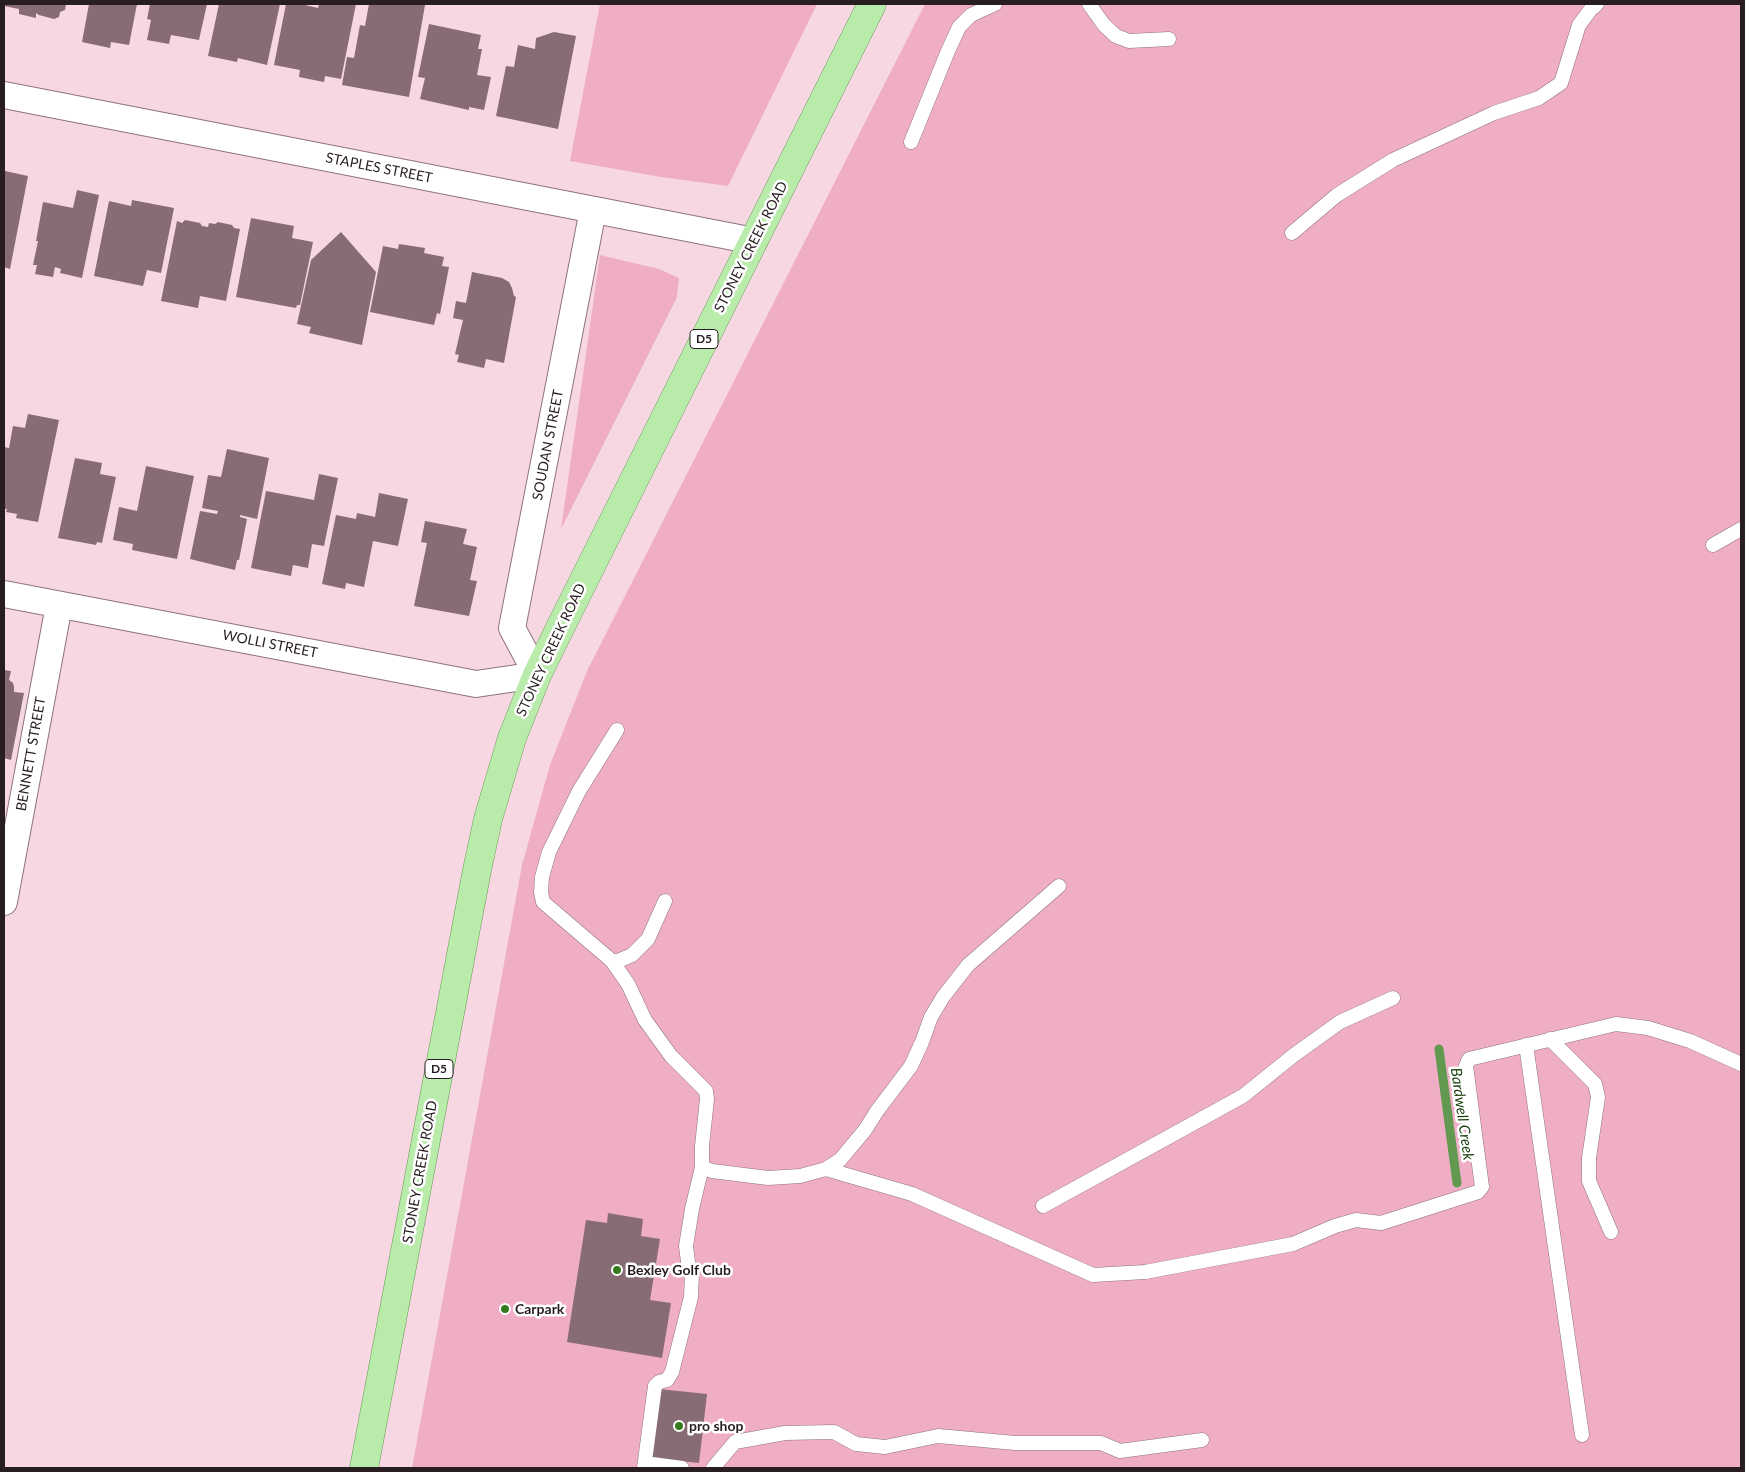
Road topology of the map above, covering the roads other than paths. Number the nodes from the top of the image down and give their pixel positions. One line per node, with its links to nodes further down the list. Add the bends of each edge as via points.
1 (872, 4): 10 (main road, STONEY CREEK ROAD / D5)
2 (995, 4): 7 (lane, via 971,15 959,27)
3 (1089, 4): 5 (lane, via 1116,36 1129,41)
4 (1597, 4): 9 (lane, via 1579,25 1561,83 1538,98 1494,113 1393,160 1337,195)
5 (1169, 39)
6 (4, 95): 8 (street, STAPLES STREET)
7 (911, 142)
8 (593, 210): 10 (street, STAPLES STREET); 15 (street, SOUDAN STREET, via 512,628)
9 (1292, 234)
10 (754, 241): 15 (main road, STONEY CREEK ROAD / D5)
11 (1741, 529): 12 (lane)
12 (1713, 545)
13 (4, 594): 14 (street, WOLLI STREET)
14 (59, 605): 15 (street, WOLLI STREET, via 476,684); 19 (street, BENNETT STREET)
15 (537, 675): 32 (main road, STONEY CREEK ROAD / D5, via 512,738 488,819)
16 (617, 730): 20 (lane, via 579,790 548,852 541,892 543,902)
17 (1059, 886): 26 (lane, via 968,965 931,1017 911,1066 854,1144 840,1160)
18 (665, 901): 20 (lane, via 648,939 632,955)
19 (4, 902)
20 (612, 961): 25 (lane, via 628,984 645,1020 671,1056 706,1091)
21 (1393, 998): 27 (lane, via 1340,1022 1243,1096)
22 (1550, 1039): 23 (lane); 24 (lane, via 1616,1024 1648,1028 1690,1041); 28 (lane, via 1595,1084 1598,1097 1589,1181)
23 (1526, 1045): 26 (lane, via 1469,1059 1466,1066 1482,1187 1478,1192 1381,1224 1356,1220 1293,1244 1145,1272 1093,1275 912,1194); 29 (lane)
24 (1741, 1064)
25 (702, 1167): 26 (lane, via 768,1178 800,1176); 31 (lane, via 686,1246 692,1273 691,1297 672,1372 667,1380 655,1386)
26 (826, 1169)
27 (1043, 1206)
28 (1611, 1232)
29 (1582, 1435)
30 (1202, 1440): 34 (lane, via 1120,1451 1101,1443 1015,1443 938,1436 885,1447 856,1444 834,1432 785,1433 735,1442)
31 (644, 1467): 33 (lane, via 652,1464)
32 (364, 1468)
33 (682, 1468)
34 (713, 1468)

